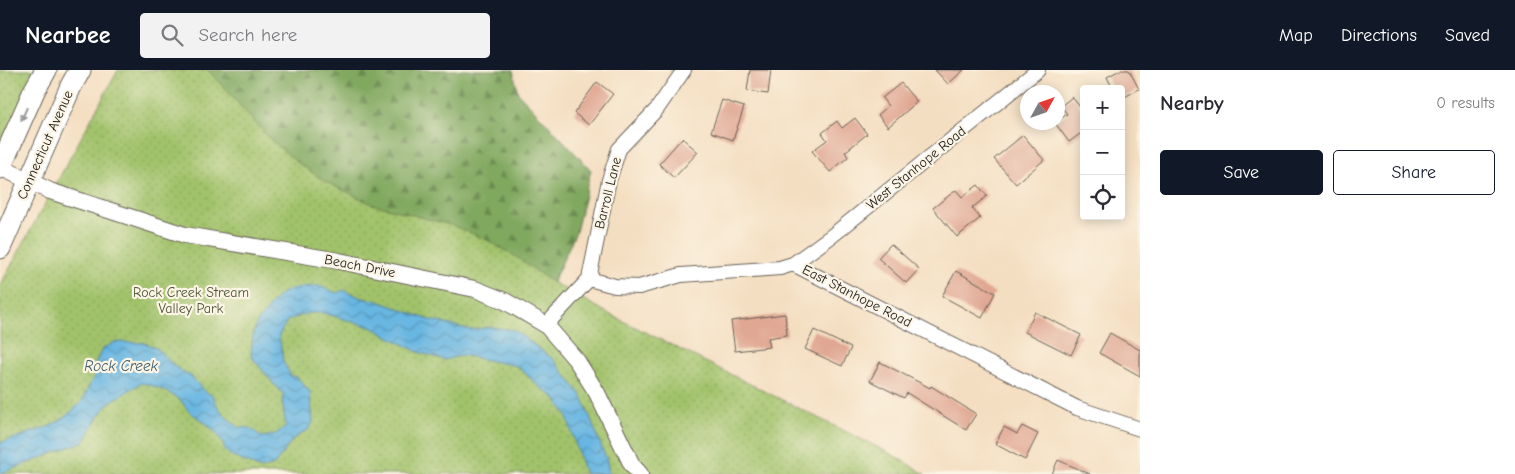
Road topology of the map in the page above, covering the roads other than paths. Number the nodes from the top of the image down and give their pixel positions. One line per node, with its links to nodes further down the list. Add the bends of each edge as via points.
1 (46, 70): 5 (main road, one-way to 5)
2 (80, 70): 6 (main road, Connecticut Avenue)
3 (684, 70): 9 (street, Barroll Lane, via 657,109 619,149 609,180)
4 (1038, 70): 8 (street, West Stanhope Road)
5 (0, 167): 6 (street, Beach Drive)
6 (29, 181): 7 (main road, Connecticut Avenue); 10 (street, Beach Drive, via 50,191 185,235 339,261 476,289 505,301)
7 (0, 248)
8 (793, 264): 9 (street, East Stanhope Road, via 780,268 681,275 639,287 615,286); 11 (street, East Stanhope Road, via 1077,408)
9 (589, 279): 10 (street)
10 (546, 325): 12 (street, Beach Drive, via 578,361 632,465)
11 (1140, 429)
12 (640, 474)

